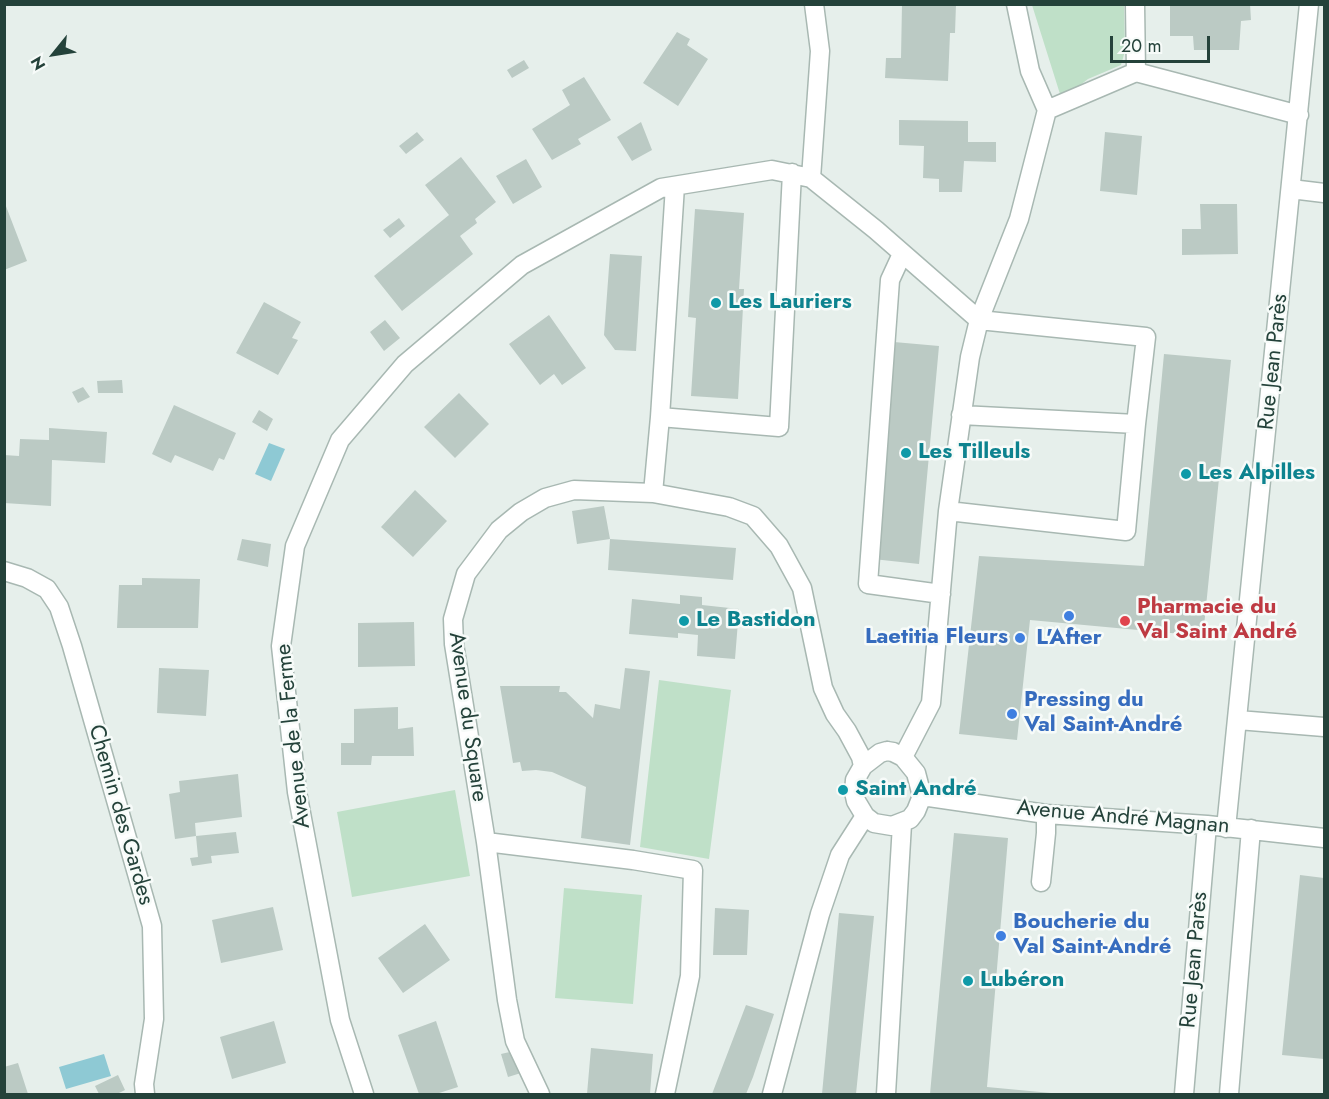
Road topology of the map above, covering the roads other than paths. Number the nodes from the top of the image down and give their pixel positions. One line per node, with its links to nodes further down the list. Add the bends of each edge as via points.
1 (814, 4): 10 (street, via 820,51)
2 (1017, 4): 7 (street, via 1030,72)
3 (1135, 4): 6 (street)
4 (1311, 4): 5 (street, Rue Jean Parès); 8 (street, Rue Jean Parès)
5 (1324, 5)
6 (1136, 72): 7 (street); 8 (street)
7 (1047, 110): 15 (street, via 1019,219)
8 (1299, 115): 12 (street, Rue Jean Parès)
9 (792, 173): 10 (street, Avenue de la Ferme); 11 (street, Avenue de la Ferme, via 772,170); 17 (street, via 779,427)
10 (811, 178): 14 (street)
11 (675, 186): 17 (street); 38 (street, Avenue de la Ferme, via 661,188 522,265 405,364 340,440 295,546 281,646 297,792 339,1020)
12 (1291, 189): 13 (street); 23 (street, Rue Jean Parès)
13 (1324, 193)
14 (902, 254): 15 (street); 22 (street, via 890,280 868,584)
15 (979, 320): 16 (street); 18 (street, via 1146,337)
16 (961, 415): 18 (street); 20 (street)
17 (660, 417): 19 (street)
18 (1136, 424): 20 (street, via 1126,531)
19 (653, 493): 26 (street, Avenue du Square, via 729,507 753,516 779,546 802,588 823,688); 35 (street, Avenue du Square, via 574,490 545,498 499,530 466,574 453,619 454,644)
20 (948, 511): 22 (street)
21 (4, 571): 37 (street, Chemin des Gardes, via 47,589 59,607 152,926 154,1019)
22 (941, 594): 25 (street, via 931,703)
23 (1238, 720): 24 (street); 32 (street, Rue Jean Parès)
24 (1324, 728)
25 (903, 757): 26 (street, via 893,752 880,753); 27 (street, via 916,774)
26 (863, 766): 29 (street, via 854,792)
27 (922, 796): 28 (street, Avenue André Magnan); 30 (street, via 916,811)
28 (1046, 814): 31 (street, Avenue André Magnan); 36 (street)
29 (865, 816): 30 (street, via 883,826); 41 (street, via 840,855 820,914)
30 (902, 824): 42 (street)
31 (1207, 825): 32 (street, Avenue André Magnan); 43 (street, Rue Jean Parès)
32 (1226, 828): 33 (street, Avenue André Magnan)
33 (1251, 829): 34 (street, Avenue André Magnan); 44 (street, Rue Jean Parès)
34 (1324, 838)
35 (486, 842): 39 (street, Avenue du Square, via 515,1041); 40 (street, via 693,870 690,976)
36 (1041, 882)
37 (145, 1095)
38 (364, 1095)
39 (540, 1095)
40 (665, 1095)
41 (772, 1095)
42 (886, 1095)
43 (1184, 1095)
44 (1229, 1095)

